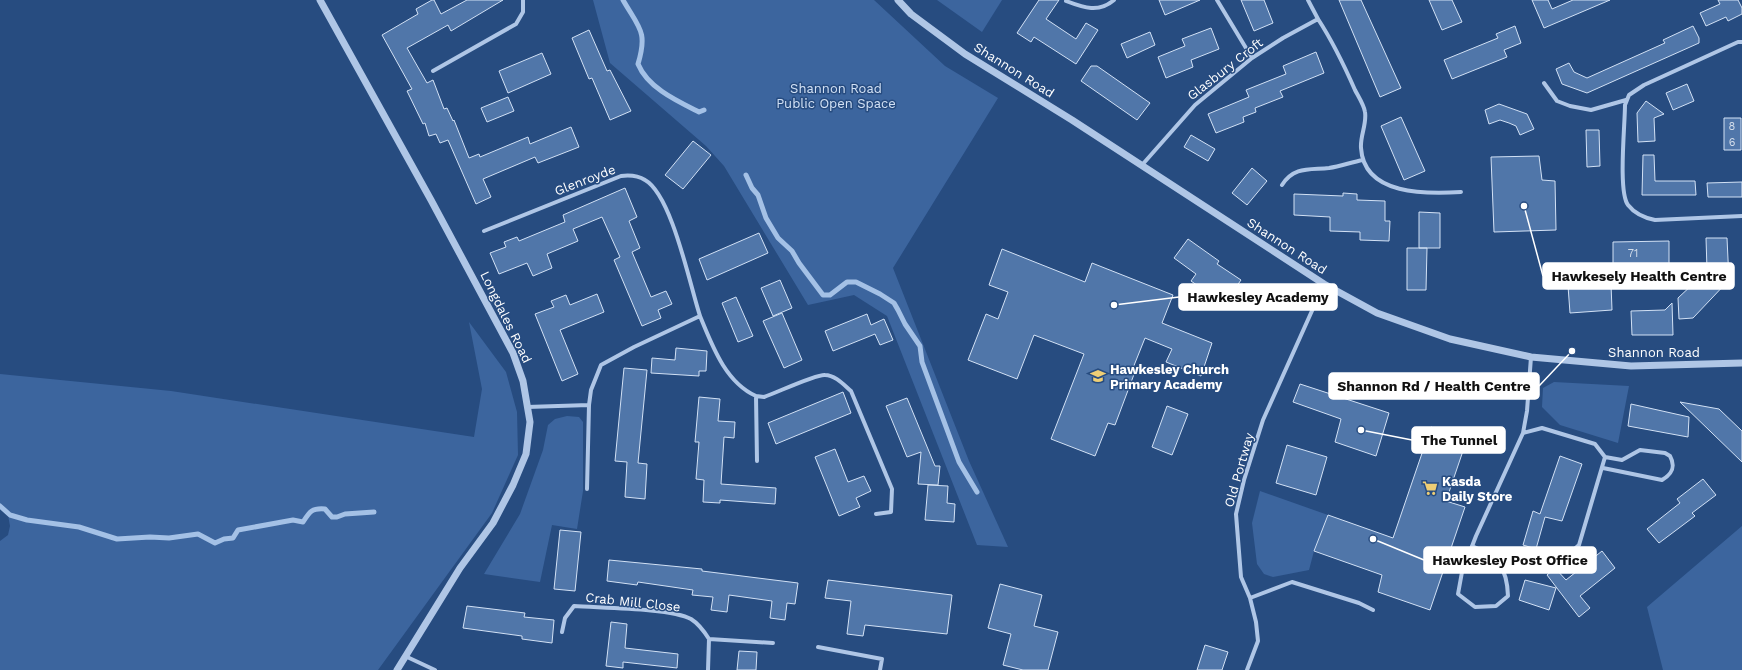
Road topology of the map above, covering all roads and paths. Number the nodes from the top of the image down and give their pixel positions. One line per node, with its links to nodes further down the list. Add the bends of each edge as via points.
1 (320, 0): 26 (street, Longdales Road, via 513,353 523,381)
2 (523, 0): 11 (street, via 523,12 516,24)
3 (898, 0): 15 (street, Shannon Road, via 911,14 965,54)
4 (1114, 0): 7 (street, via 1105,7 1089,9)
5 (1217, 0): 10 (street)
6 (1308, 0): 8 (street)
7 (1066, 1)
8 (1318, 19): 10 (street, Glasbury Croft); 14 (street, via 1334,43 1365,111 1361,147)
9 (1742, 42): 13 (street, via 1644,84)
10 (1252, 58): 15 (street, Glasbury Croft, via 1195,105)
11 (433, 72)
12 (1544, 83): 13 (street, via 1557,101 1570,106 1591,110)
13 (1626, 100): 18 (street, via 1622,189 1628,205 1645,218 1655,220)
14 (1363, 160): 16 (street, via 1330,168 1303,169 1287,178); 17 (street, via 1372,174 1398,189 1431,194)
15 (1142, 165): 20 (street, Shannon Road)
16 (1282, 185)
17 (1461, 192)
18 (1742, 216)
19 (484, 231): 21 (street, Glenroyde, via 621,176 632,175 645,180 657,192 664,205 690,278)
20 (1324, 284): 22 (street, Shannon Road, via 1376,313 1420,329 1450,339); 35 (street, Old Portway, via 1263,420 1244,480 1236,514 1241,576)
21 (700, 316): 24 (street, Glenroyde, via 734,382); 25 (street, via 601,365 591,390)
22 (1531, 357): 23 (street, Shannon Road, via 1631,366); 27 (street)
23 (1742, 363)
24 (756, 396): 29 (street); 32 (street, via 764,397 826,375 843,383 851,391 892,489 891,512)
25 (589, 405): 26 (street); 31 (street)
26 (527, 407): 41 (street, Longdales Road, via 530,422 529,438 526,454 513,485 493,523 460,568)
27 (1523, 433): 28 (street, via 1542,428 1595,444); 33 (street)
28 (1605, 457): 30 (street); 30 (street, via 1622,460 1640,450 1656,451 1670,456 1673,469 1670,475 1662,480)
29 (757, 461)
30 (1603, 468): 34 (street, via 1579,545 1569,554)
31 (587, 489)
32 (876, 514)
33 (1472, 546): 33 (street, via 1462,572 1458,594 1475,607 1496,606 1508,596 1508,578 1501,565 1490,554)
34 (1553, 561)
35 (1250, 598): 36 (street, via 1292,582 1359,603); 46 (street, Old Portway, via 1258,641)
36 (1373, 610)
37 (562, 632): 38 (street, Crab Mill Close, via 565,618 574,606 673,614 690,619 702,628)
38 (709, 639): 39 (street); 44 (street)
39 (773, 643)
40 (818, 647): 45 (street, via 882,658)
41 (404, 656): 42 (street, Longdales Road); 43 (street)
42 (396, 670)
43 (435, 670)
44 (708, 670)
45 (880, 670)
46 (1247, 670)

